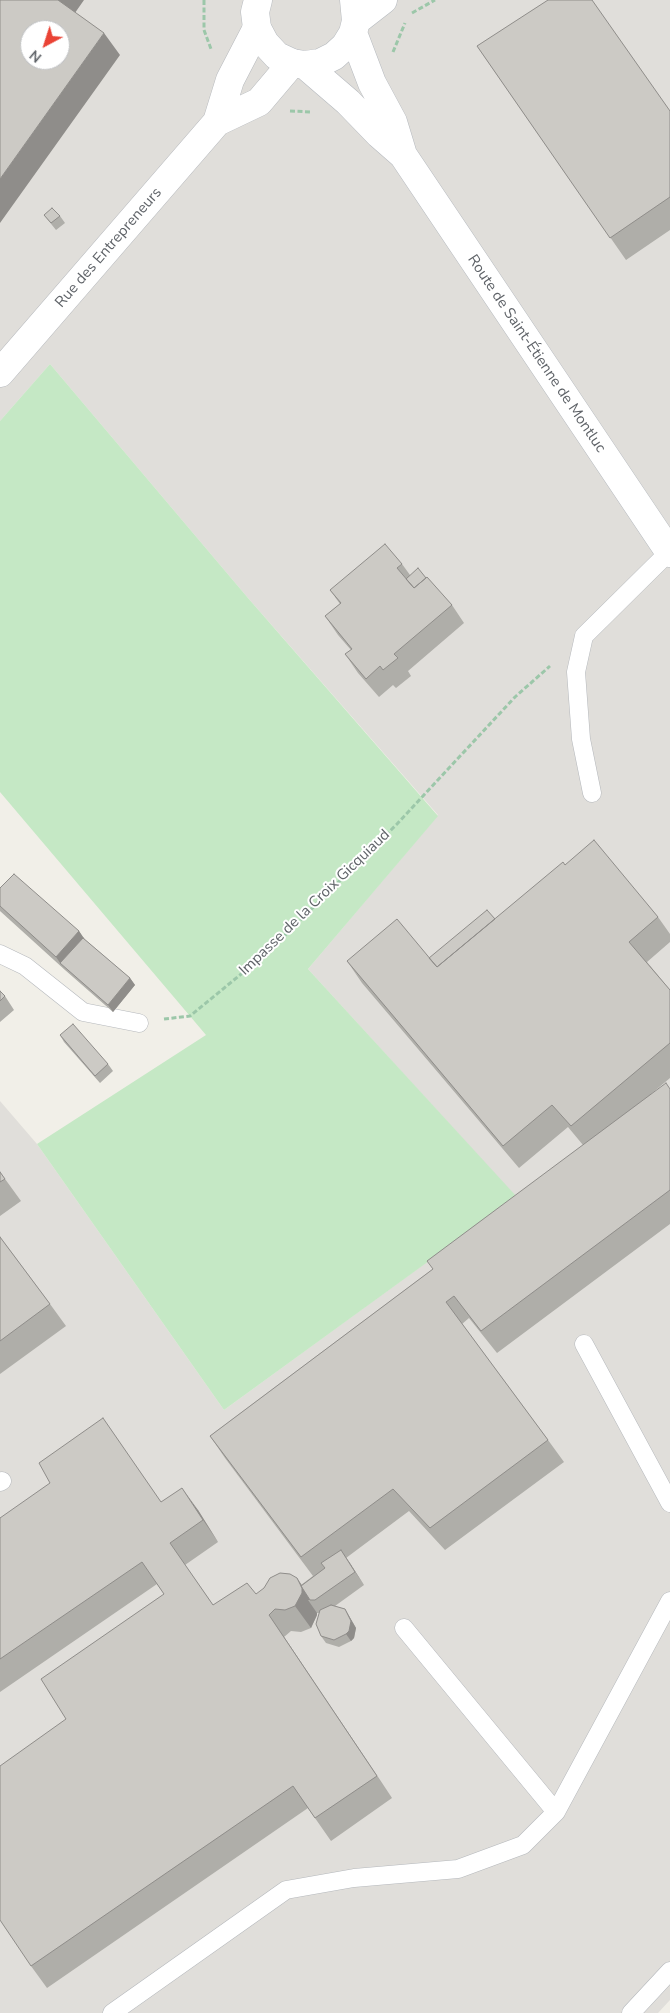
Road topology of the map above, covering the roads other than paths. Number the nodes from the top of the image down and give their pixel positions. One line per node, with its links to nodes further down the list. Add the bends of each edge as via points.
1 (258, 0): 4 (main road, via 255,12)
2 (383, 0): 3 (main road)
3 (354, 18): 5 (main road, via 345,46 334,56 320,63); 7 (main road, Route de Saint-Étienne de Montluc, via 372,83 393,122)
4 (257, 28): 5 (main road, Route de Saint-Étienne de Montluc, via 264,43 277,56); 6 (main road, Rue des Entrepreneurs, via 230,80)
5 (298, 64): 6 (main road, Rue des Entrepreneurs, via 259,102); 7 (main road, Route de Saint-Étienne de Montluc, via 348,102 378,134)
6 (217, 122): 8 (main road, Rue des Entrepreneurs)
7 (403, 154): 9 (main road, Route de Saint-Étienne de Montluc)
8 (0, 373)
9 (670, 553): 10 (lane, via 584,636 576,672 581,739)
10 (592, 793)
11 (0, 954): 12 (lane, via 25,966 84,1012)
12 (138, 1023)
13 (584, 1344): 14 (lane)
14 (670, 1503)
15 (670, 1600): 17 (lane)
16 (404, 1628): 17 (lane)
17 (556, 1812): 19 (lane, via 523,1846 458,1869 354,1878 286,1890)
18 (670, 1971): 20 (lane)
19 (112, 2013)
20 (631, 2013)

